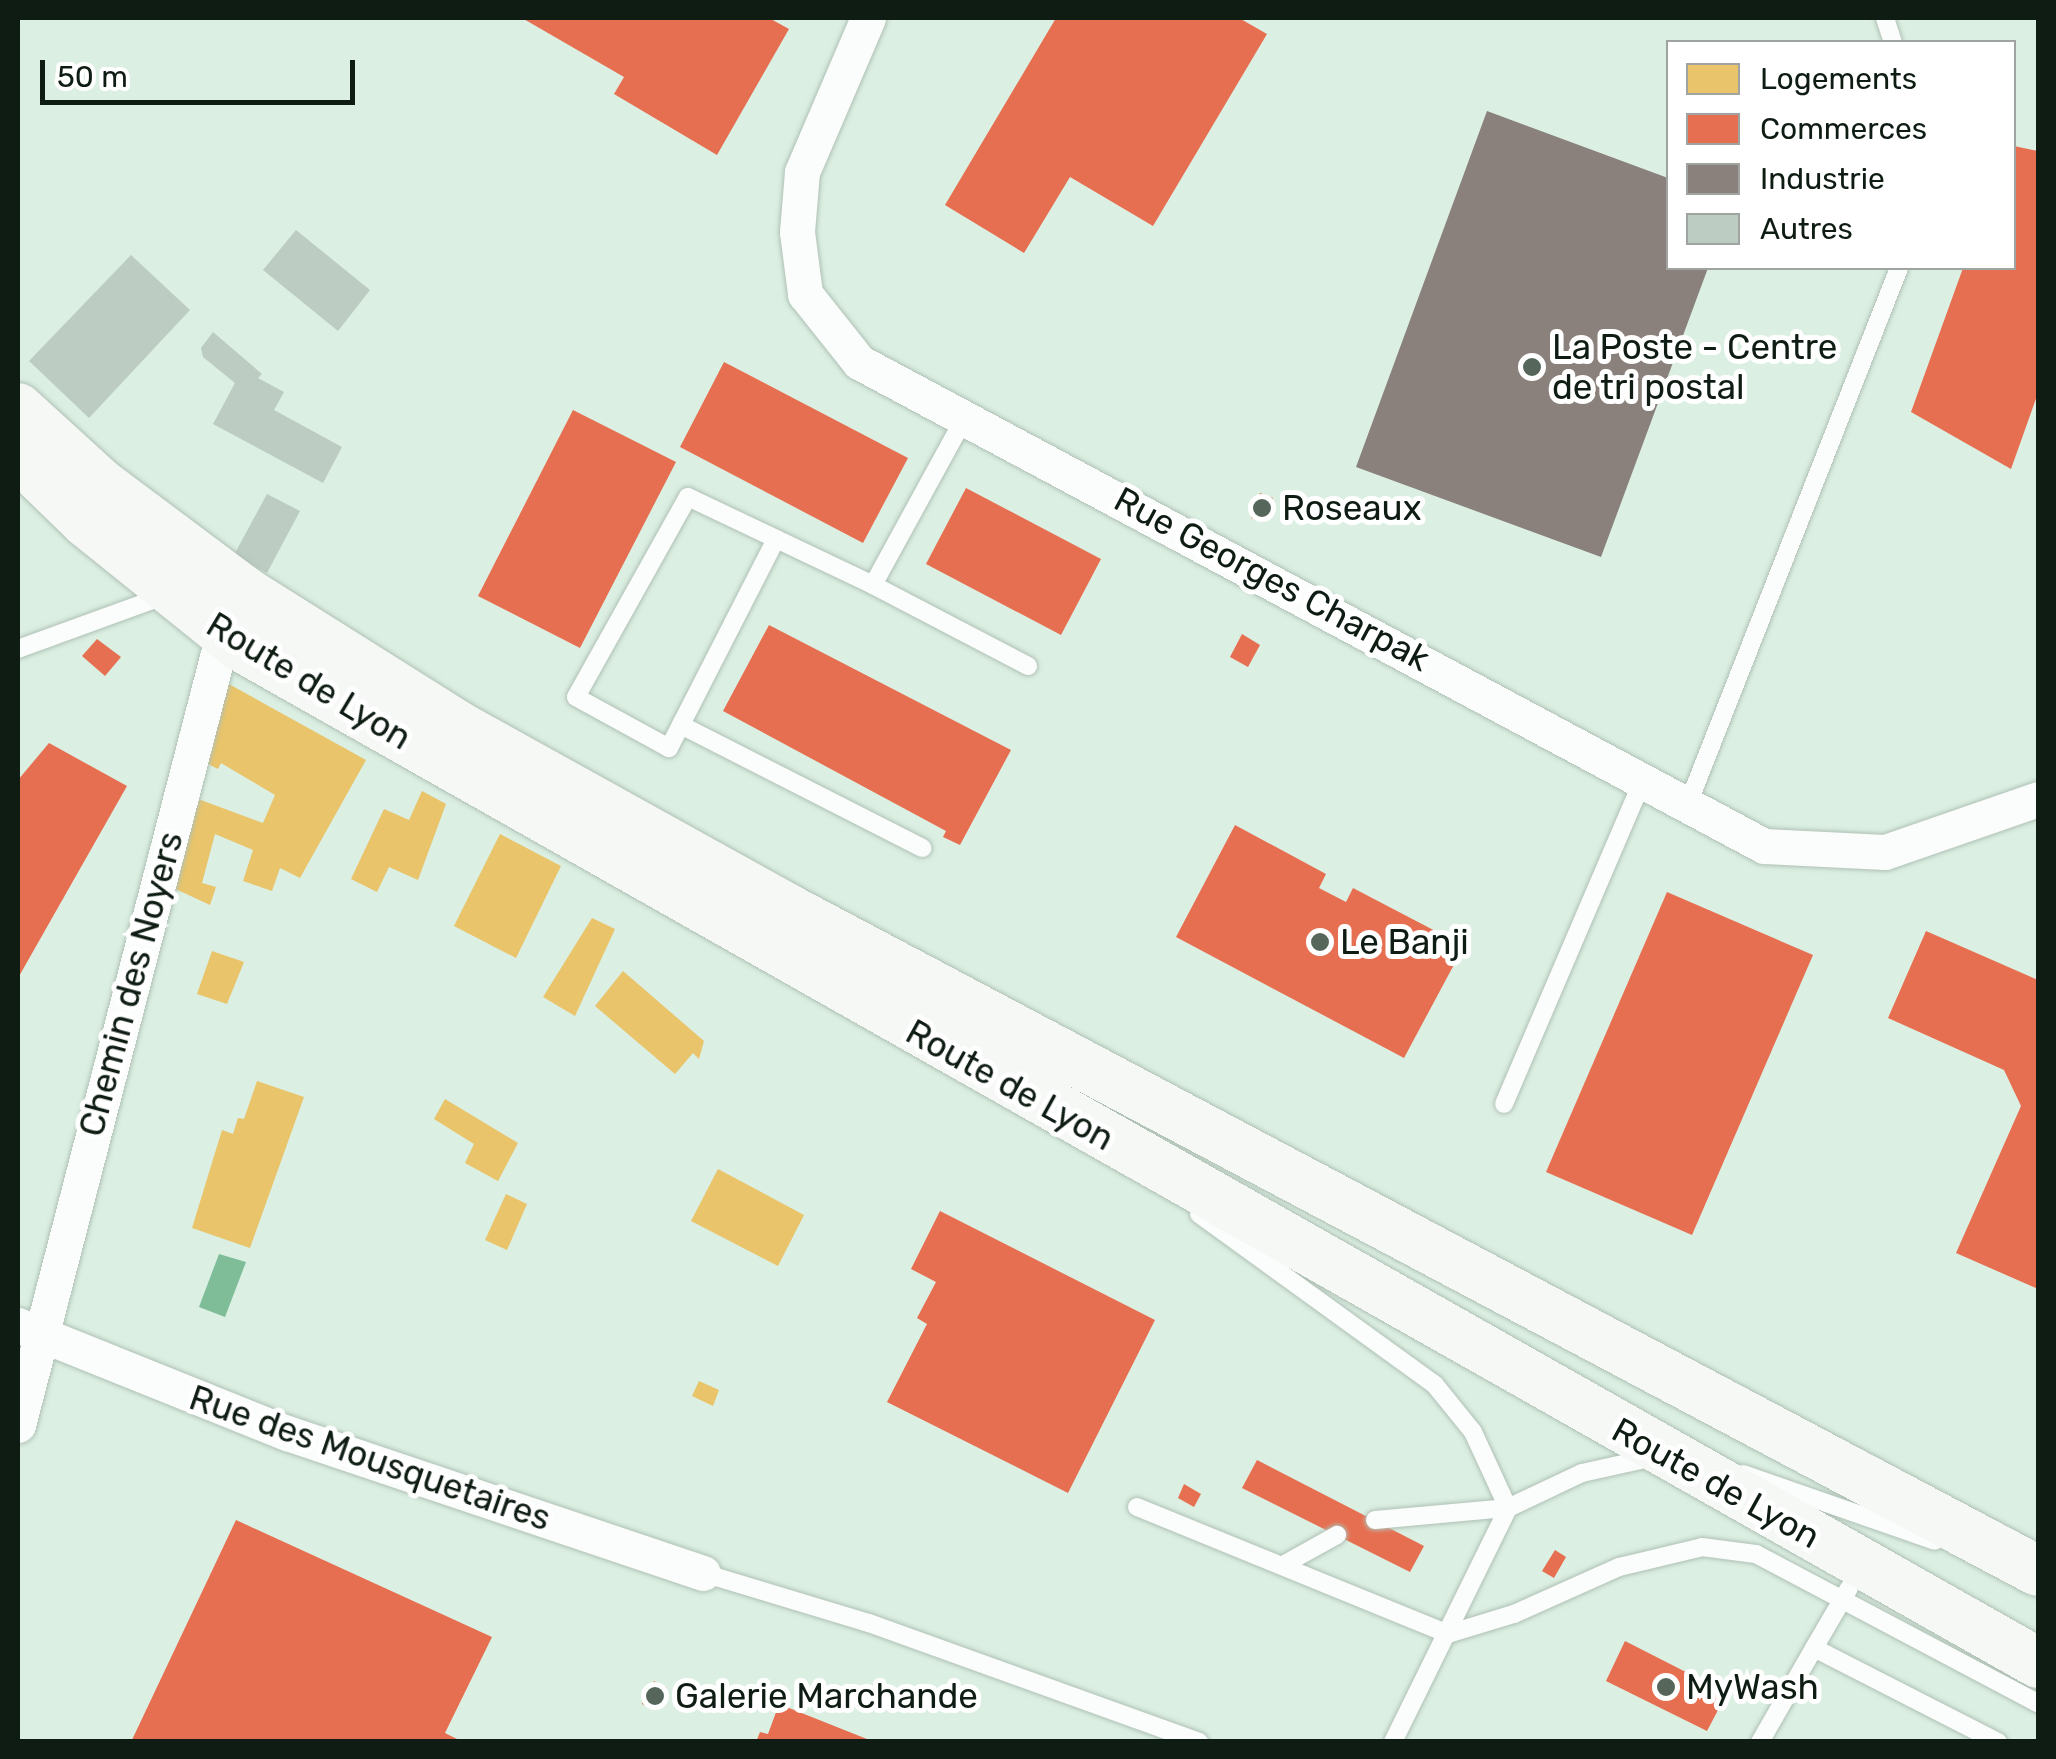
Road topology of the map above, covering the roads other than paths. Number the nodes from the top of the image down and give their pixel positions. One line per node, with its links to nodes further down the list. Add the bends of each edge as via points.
1 (868, 18): 4 (street, Rue Georges Charpak, via 802,172 796,232 806,294 860,362)
2 (1898, 270): 15 (lane)
3 (18, 408): 27 (main road, Route de Lyon, via 100,483 247,593 458,726 806,918)
4 (965, 417): 7 (lane); 13 (street, Rue Georges Charpak)
5 (18, 456): 8 (main road, Route de Lyon)
6 (776, 539): 7 (lane); 12 (lane); 12 (lane, via 688,496 576,697 669,748)
7 (873, 586): 11 (lane)
8 (171, 593): 9 (main road, Route de Lyon); 10 (lane)
9 (223, 634): 18 (main road, Route de Lyon); 19 (street, Chemin des Noyers)
10 (19, 650)
11 (1028, 666)
12 (681, 725): 16 (lane)
13 (1643, 780): 15 (street, Rue Georges Charpak); 17 (lane)
14 (2038, 799): 15 (street, Rue Georges Charpak, via 1885,852 1764,846)
15 (1688, 804)
16 (922, 848)
17 (1504, 1104)
18 (1078, 1123): 21 (main road, Route de Lyon); 23 (lane, via 1435,1385 1473,1432)
19 (28, 1330): 20 (street, Chemin des Noyers); 28 (street, Rue des Mousquetaires, via 288,1433)
20 (18, 1425)
21 (1667, 1455): 23 (lane, via 1582,1473); 29 (lane, via 1775,1482); 30 (main road, Route de Lyon)
22 (1137, 1506): 26 (lane)
23 (1508, 1508): 24 (lane); 31 (lane)
24 (1376, 1520)
25 (1337, 1535): 26 (lane)
26 (1283, 1564): 31 (lane)
27 (2038, 1571)
28 (703, 1573): 37 (lane, via 869,1623)
29 (2038, 1580)
30 (1852, 1581): 31 (lane, via 1756,1554 1702,1547 1619,1567 1514,1614); 32 (lane); 33 (lane); 34 (main road, Route de Lyon)
31 (1448, 1634): 38 (lane)
32 (1920, 1639): 35 (lane); 36 (lane)
33 (1814, 1648): 39 (lane); 40 (lane)
34 (2038, 1663)
35 (2038, 1683)
36 (2038, 1703)
37 (1198, 1742)
38 (1392, 1742)
39 (1760, 1742)
40 (1998, 1742)

